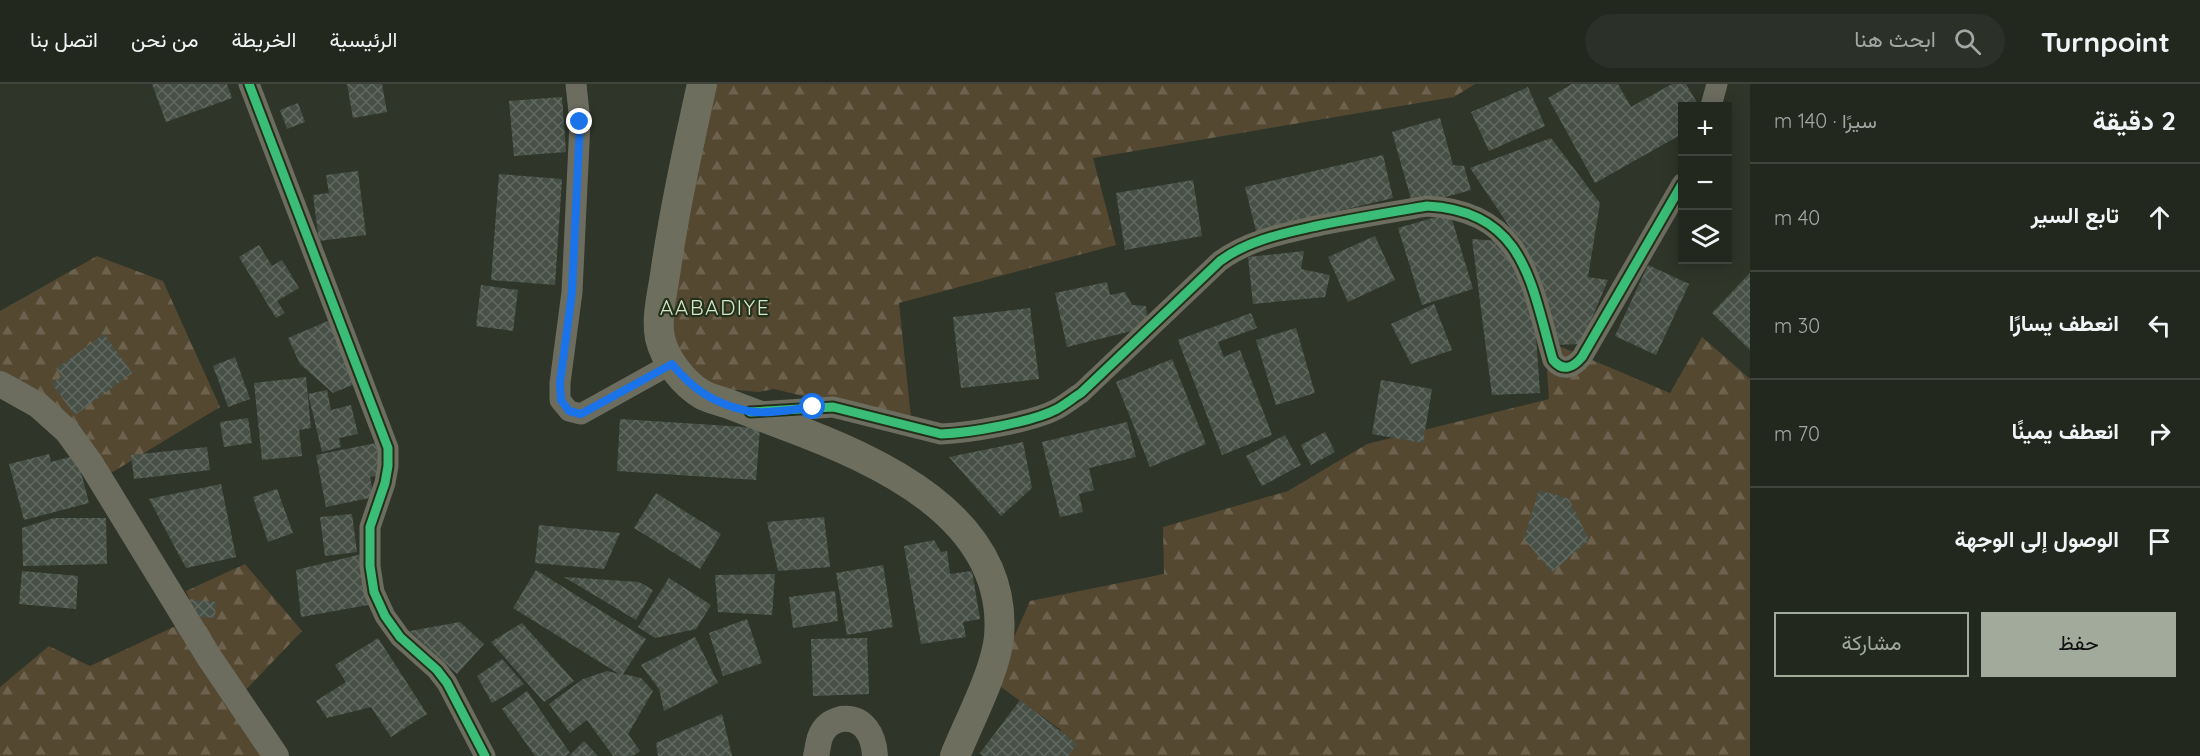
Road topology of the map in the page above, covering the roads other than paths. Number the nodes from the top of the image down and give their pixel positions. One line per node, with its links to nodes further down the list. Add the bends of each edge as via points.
1 (249, 84): 11 (street, via 388,448 385,483 370,527 374,592 400,637 447,683)
2 (576, 84): 7 (street, via 580,122 572,292 561,400 569,411 581,414)
3 (702, 84): 7 (main road, via 672,226 659,317 660,339)
4 (1718, 84): 5 (street)
5 (1712, 102)
6 (1678, 193): 9 (street, via 1582,357 1571,367 1558,366 1553,360 1534,290 1513,247 1484,220 1447,207 1427,206 1287,232 1232,252 1081,393 1040,416 941,434 833,407)
7 (672, 364): 9 (main road, via 704,395)
8 (0, 384): 10 (street, via 38,405 67,431)
9 (750, 412): 14 (main road, via 875,464 922,492 974,541 997,602 999,638 995,658)
10 (276, 756)
11 (485, 756)
12 (816, 756): 13 (street, via 821,734 832,722 842,719 861,722 873,740)
13 (875, 756)
14 (955, 756)

